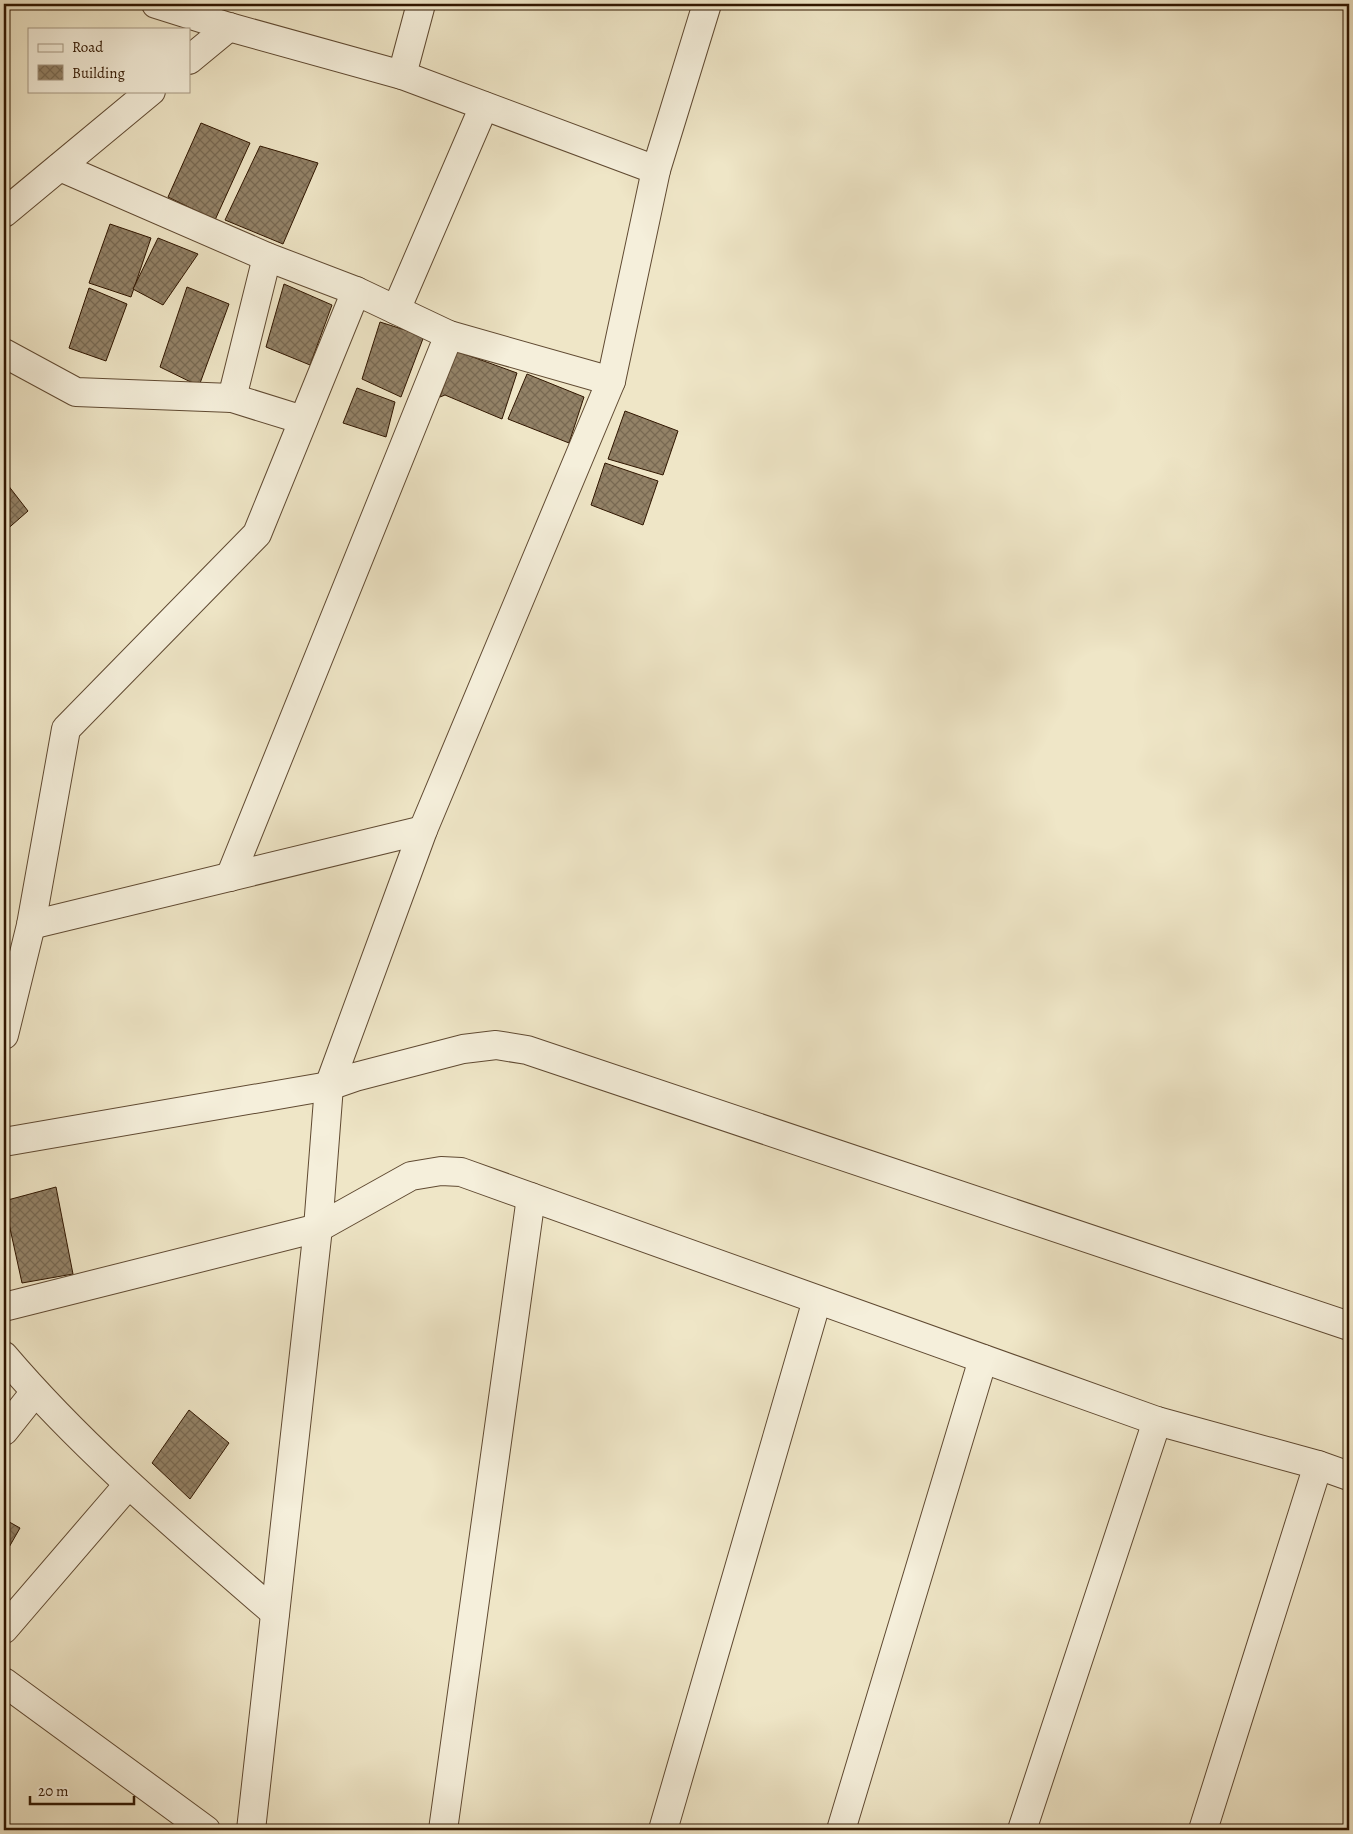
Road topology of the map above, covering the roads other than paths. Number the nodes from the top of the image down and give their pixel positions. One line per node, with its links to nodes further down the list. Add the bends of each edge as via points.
1 (156, 4): 4 (street)
2 (421, 4): 6 (street)
3 (707, 4): 10 (street)
4 (229, 27): 5 (street); 6 (street)
5 (190, 59)
6 (402, 75): 8 (street)
7 (150, 92): 9 (street)
8 (484, 106): 10 (street); 14 (street)
9 (60, 167): 11 (street); 12 (street)
10 (656, 170): 17 (street)
11 (4, 213)
12 (267, 257): 13 (street); 18 (street)
13 (356, 291): 14 (street); 19 (street)
14 (396, 310): 15 (street)
15 (448, 335): 17 (street); 21 (street)
16 (4, 353): 18 (street, via 76,392)
17 (611, 381): 20 (street)
18 (232, 398): 19 (street)
19 (302, 420): 22 (street, via 257,534 66,729)
20 (423, 830): 21 (street); 24 (street)
21 (230, 877): 22 (street)
22 (31, 925): 23 (street)
23 (4, 1035)
24 (329, 1086): 25 (street); 27 (street); 30 (street, via 463,1049 496,1045 527,1050)
25 (4, 1142)
26 (531, 1197): 27 (street, via 461,1172 441,1171 411,1176); 28 (street); 44 (street)
27 (318, 1228): 29 (street); 39 (street)
28 (817, 1300): 32 (street); 45 (street)
29 (4, 1307)
30 (1349, 1326)
31 (4, 1356): 33 (street)
32 (983, 1360): 34 (street); 46 (street)
33 (35, 1392): 35 (street); 38 (street)
34 (1157, 1421): 36 (street); 47 (street)
35 (4, 1431)
36 (1318, 1464): 37 (street); 48 (street)
37 (1349, 1476)
38 (128, 1485): 39 (street); 40 (street)
39 (275, 1613): 43 (street)
40 (4, 1630)
41 (4, 1682): 42 (street)
42 (206, 1830)
43 (251, 1830)
44 (443, 1830)
45 (663, 1830)
46 (841, 1830)
47 (1022, 1830)
48 (1203, 1830)

